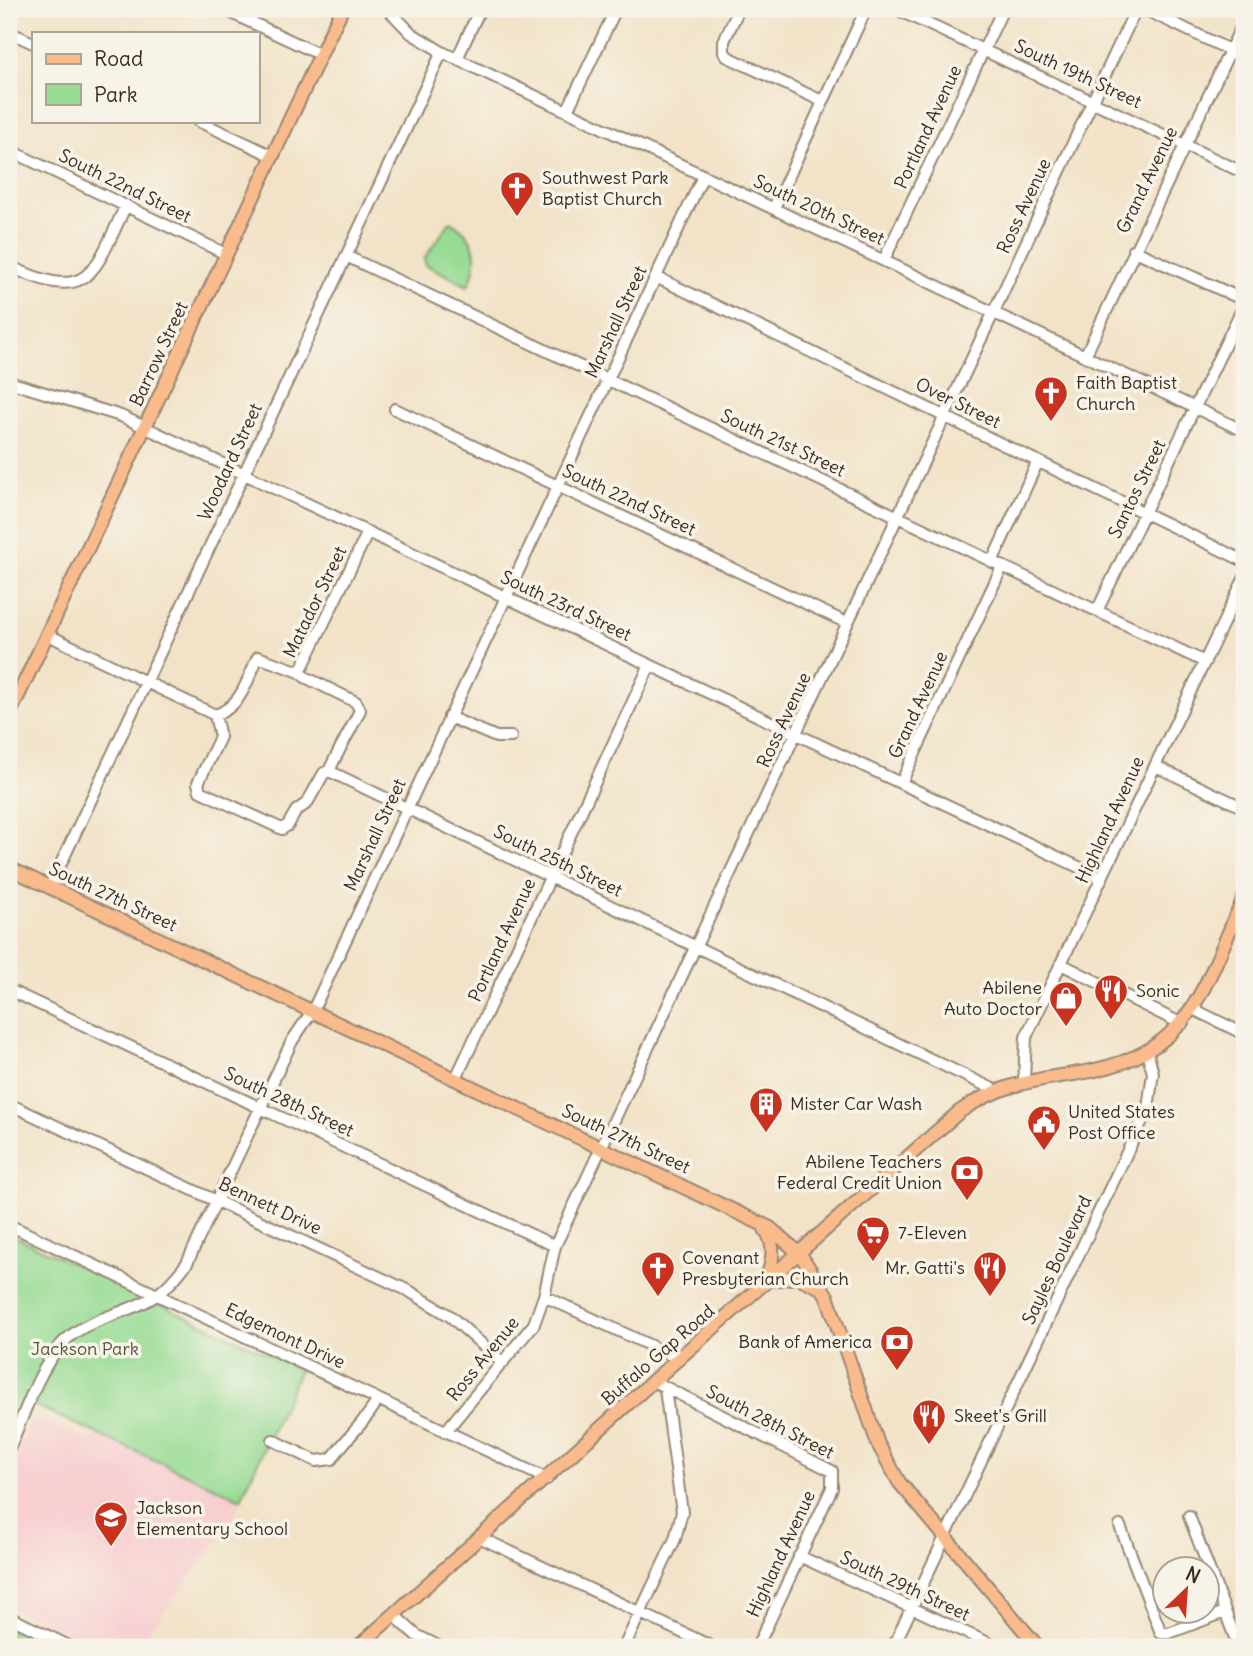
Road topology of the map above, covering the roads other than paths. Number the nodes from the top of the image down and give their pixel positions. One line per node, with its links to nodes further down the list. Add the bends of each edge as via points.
1 (223, 9): 18 (street)
2 (342, 9): 18 (main road, Barrow Street)
3 (388, 9): 17 (street, South 20th Street, via 411,33)
4 (480, 9): 20 (street)
5 (615, 9): 23 (street)
6 (739, 9): 21 (street, via 724,41 724,52)
7 (866, 9): 21 (street)
8 (896, 9): 15 (street, South 19th Street)
9 (1003, 9): 15 (street, Portland Avenue)
10 (1136, 9): 22 (street, Ross Avenue)
11 (1144, 9): 16 (street)
12 (1244, 20): 16 (street, Grand Avenue)
13 (9, 32): 14 (street)
14 (32, 43)
15 (984, 50): 22 (street, South 19th Street); 35 (street, Portland Avenue)
16 (1230, 51): 19 (street); 25 (street, Grand Avenue)
17 (442, 52): 20 (street, South 20th Street); 34 (street, Woodard Street)
18 (321, 55): 27 (main road, Barrow Street)
19 (1244, 57)
20 (457, 59): 23 (street, South 20th Street)
21 (822, 101): 31 (street)
22 (1093, 101): 25 (street, South 19th Street); 39 (street, Ross Avenue)
23 (567, 111): 29 (street, South 20th Street)
24 (200, 122): 27 (street)
25 (1184, 143): 28 (street, South 19th Street); 32 (street, Grand Avenue)
26 (9, 150): 30 (street, South 22nd Street)
27 (273, 156): 33 (main road, Barrow Street)
28 (1244, 173)
29 (704, 176): 31 (street, South 20th Street); 37 (street, Marshall Street)
30 (126, 205): 33 (street, South 22nd Street); 36 (street, via 103,254 90,272 74,283 56,285)
31 (774, 208): 35 (street, South 20th Street)
32 (1133, 250): 38 (street); 40 (street, Grand Avenue)
33 (226, 254): 46 (main road, Barrow Street)
34 (346, 256): 41 (street, South 21st Street); 49 (street, Woodard Street)
35 (884, 260): 39 (street, South 20th Street)
36 (9, 265)
37 (656, 277): 41 (street, Marshall Street); 45 (street, Over Street)
38 (1244, 302): 43 (street, Santos Street)
39 (994, 311): 40 (street, South 20th Street); 45 (street, Ross Avenue)
40 (1085, 356): 43 (street, South 20th Street)
41 (608, 380): 50 (street, Marshall Street); 52 (street, South 21st Street)
42 (9, 382): 46 (street, South 23rd Street)
43 (1196, 408): 47 (street, South 20th Street); 51 (street, Santos Street)
44 (395, 409): 50 (street, South 22nd Street)
45 (945, 416): 48 (street, Over Street); 52 (street, Ross Avenue)
46 (144, 426): 49 (street, South 23rd Street); 60 (main road, Barrow Street)
47 (1244, 431)
48 (1038, 461): 51 (street, Over Street); 55 (street, Grand Avenue)
49 (244, 474): 53 (street, South 23rd Street); 64 (street, Woodard Street)
50 (559, 486): 57 (street, Marshall Street); 59 (street, South 22nd Street)
51 (1146, 512): 54 (street, Over Street); 58 (street, Santos Street)
52 (898, 517): 55 (street, South 21st Street); 59 (street, Ross Avenue)
53 (368, 532): 57 (street, South 23rd Street); 63 (street, Matador Street)
54 (1244, 561)
55 (997, 564): 58 (street, South 21st Street); 72 (street, Grand Avenue)
56 (1244, 579): 61 (street, Highland Avenue)
57 (506, 597): 62 (street, South 23rd Street); 67 (street, Marshall Street)
58 (1097, 611): 61 (street, South 21st Street)
59 (848, 623): 68 (street, Ross Avenue)
60 (46, 634): 64 (street); 65 (main road, Barrow Street)
61 (1205, 662): 70 (street, Highland Avenue)
62 (650, 665): 68 (street, South 23rd Street); 76 (street, Portland Avenue)
63 (300, 672): 66 (street, via 258,657 237,702); 71 (street, Matador Street, via 356,702 360,710)
64 (146, 682): 66 (street); 78 (street, Woodard Street)
65 (9, 715)
66 (215, 715): 71 (street, via 220,737 198,783 200,791 218,800 282,829)
67 (449, 717): 69 (street, via 496,737); 73 (street, Marshall Street)
68 (797, 734): 72 (street, South 23rd Street); 80 (street, Ross Avenue)
69 (511, 737)
70 (1155, 765): 74 (street); 77 (street, Highland Avenue)
71 (329, 771): 73 (street, South 25th Street)
72 (901, 783): 77 (street, South 23rd Street)
73 (408, 807): 76 (street, South 25th Street); 84 (street, Marshall Street)
74 (1244, 808)
75 (9, 868): 78 (main road, South 27th Street)
76 (551, 878): 80 (street, South 25th Street); 88 (street, Portland Avenue)
77 (1102, 878): 81 (street, Highland Avenue)
78 (50, 887): 84 (main road, South 27th Street)
79 (1244, 898): 83 (main road)
80 (697, 947): 90 (street, South 25th Street); 93 (street, Ross Avenue)
81 (1060, 964): 85 (street); 89 (street, Highland Avenue, via 1026,1037)
82 (9, 990): 92 (street, South 28th Street)
83 (1193, 1009): 85 (main road); 86 (street)
84 (313, 1010): 88 (main road, South 27th Street); 92 (street, Marshall Street, via 292,1041)
85 (1182, 1024): 87 (main road)
86 (1244, 1034)
87 (1147, 1052): 89 (main road, Buffalo Gap Road, via 1103,1069); 115 (street, Sayles Boulevard, via 1153,1073 1148,1108)
88 (456, 1078): 93 (main road, South 27th Street)
89 (1024, 1080): 90 (main road, Buffalo Gap Road)
90 (995, 1090): 98 (main road, Buffalo Gap Road, via 959,1112)
91 (9, 1104): 94 (street, Bennett Drive)
92 (261, 1108): 94 (street, Marshall Street); 97 (street, South 28th Street)
93 (602, 1146): 95 (main road, South 27th Street); 97 (street, Ross Avenue)
94 (217, 1201): 101 (street, Marshall Street, via 187,1263); 104 (street, Bennett Drive, via 432,1303)
95 (760, 1223): 98 (main road, South 27th Street); 99 (main road, via 773,1247)
96 (9, 1225): 101 (street, Edgemont Drive)
97 (555, 1246): 102 (street, Ross Avenue)
98 (800, 1254): 99 (main road, Buffalo Gap Road); 100 (main road, South 27th Street)
99 (767, 1283): 100 (main road, via 797,1277); 103 (main road, Buffalo Gap Road)
100 (822, 1289): 115 (main road, South 27th Street, via 840,1327 878,1444 899,1482)
101 (156, 1296): 107 (street, Edgemont Drive); 110 (street, Marshall Street, via 90,1323 60,1346)
102 (544, 1296): 103 (street); 104 (street, Ross Avenue, via 530,1330)
103 (679, 1359): 105 (main road, Buffalo Gap Road)
104 (503, 1363): 108 (street, Ross Avenue)
105 (653, 1381): 106 (street, South 28th Street); 112 (main road, Buffalo Gap Road)
106 (665, 1389): 111 (street, South 28th Street, via 829,1468); 120 (street, via 682,1512 675,1539)
107 (377, 1399): 108 (street, Edgemont Drive); 109 (street, via 368,1418 332,1459 316,1461)
108 (445, 1432): 112 (street, Edgemont Drive)
109 (273, 1440)
110 (9, 1448)
111 (833, 1475): 117 (street, Highland Avenue, via 832,1488)
112 (547, 1479): 116 (main road, Buffalo Gap Road)
113 (1189, 1516): 119 (street)
114 (1120, 1526): 119 (street, via 1161,1633)
115 (944, 1536): 118 (street, Sayles Boulevard); 131 (main road, South 27th Street)
116 (481, 1538): 120 (street); 121 (main road, Buffalo Gap Road)
117 (799, 1556): 118 (street, South 29th Street); 128 (street, Highland Avenue)
118 (911, 1608): 129 (street, Sayles Boulevard); 130 (street, South 29th Street)
119 (1225, 1612): 132 (street, via 1237,1643)
120 (641, 1613): 126 (street); 127 (street)
121 (394, 1615): 124 (main road, Buffalo Gap Road); 125 (street, via 416,1635)
122 (9, 1617): 123 (street)
123 (71, 1647)
124 (358, 1647)
125 (440, 1647)
126 (624, 1647)
127 (713, 1647)
128 (757, 1647)
129 (892, 1647)
130 (997, 1647)
131 (1036, 1647)
132 (1244, 1647)

